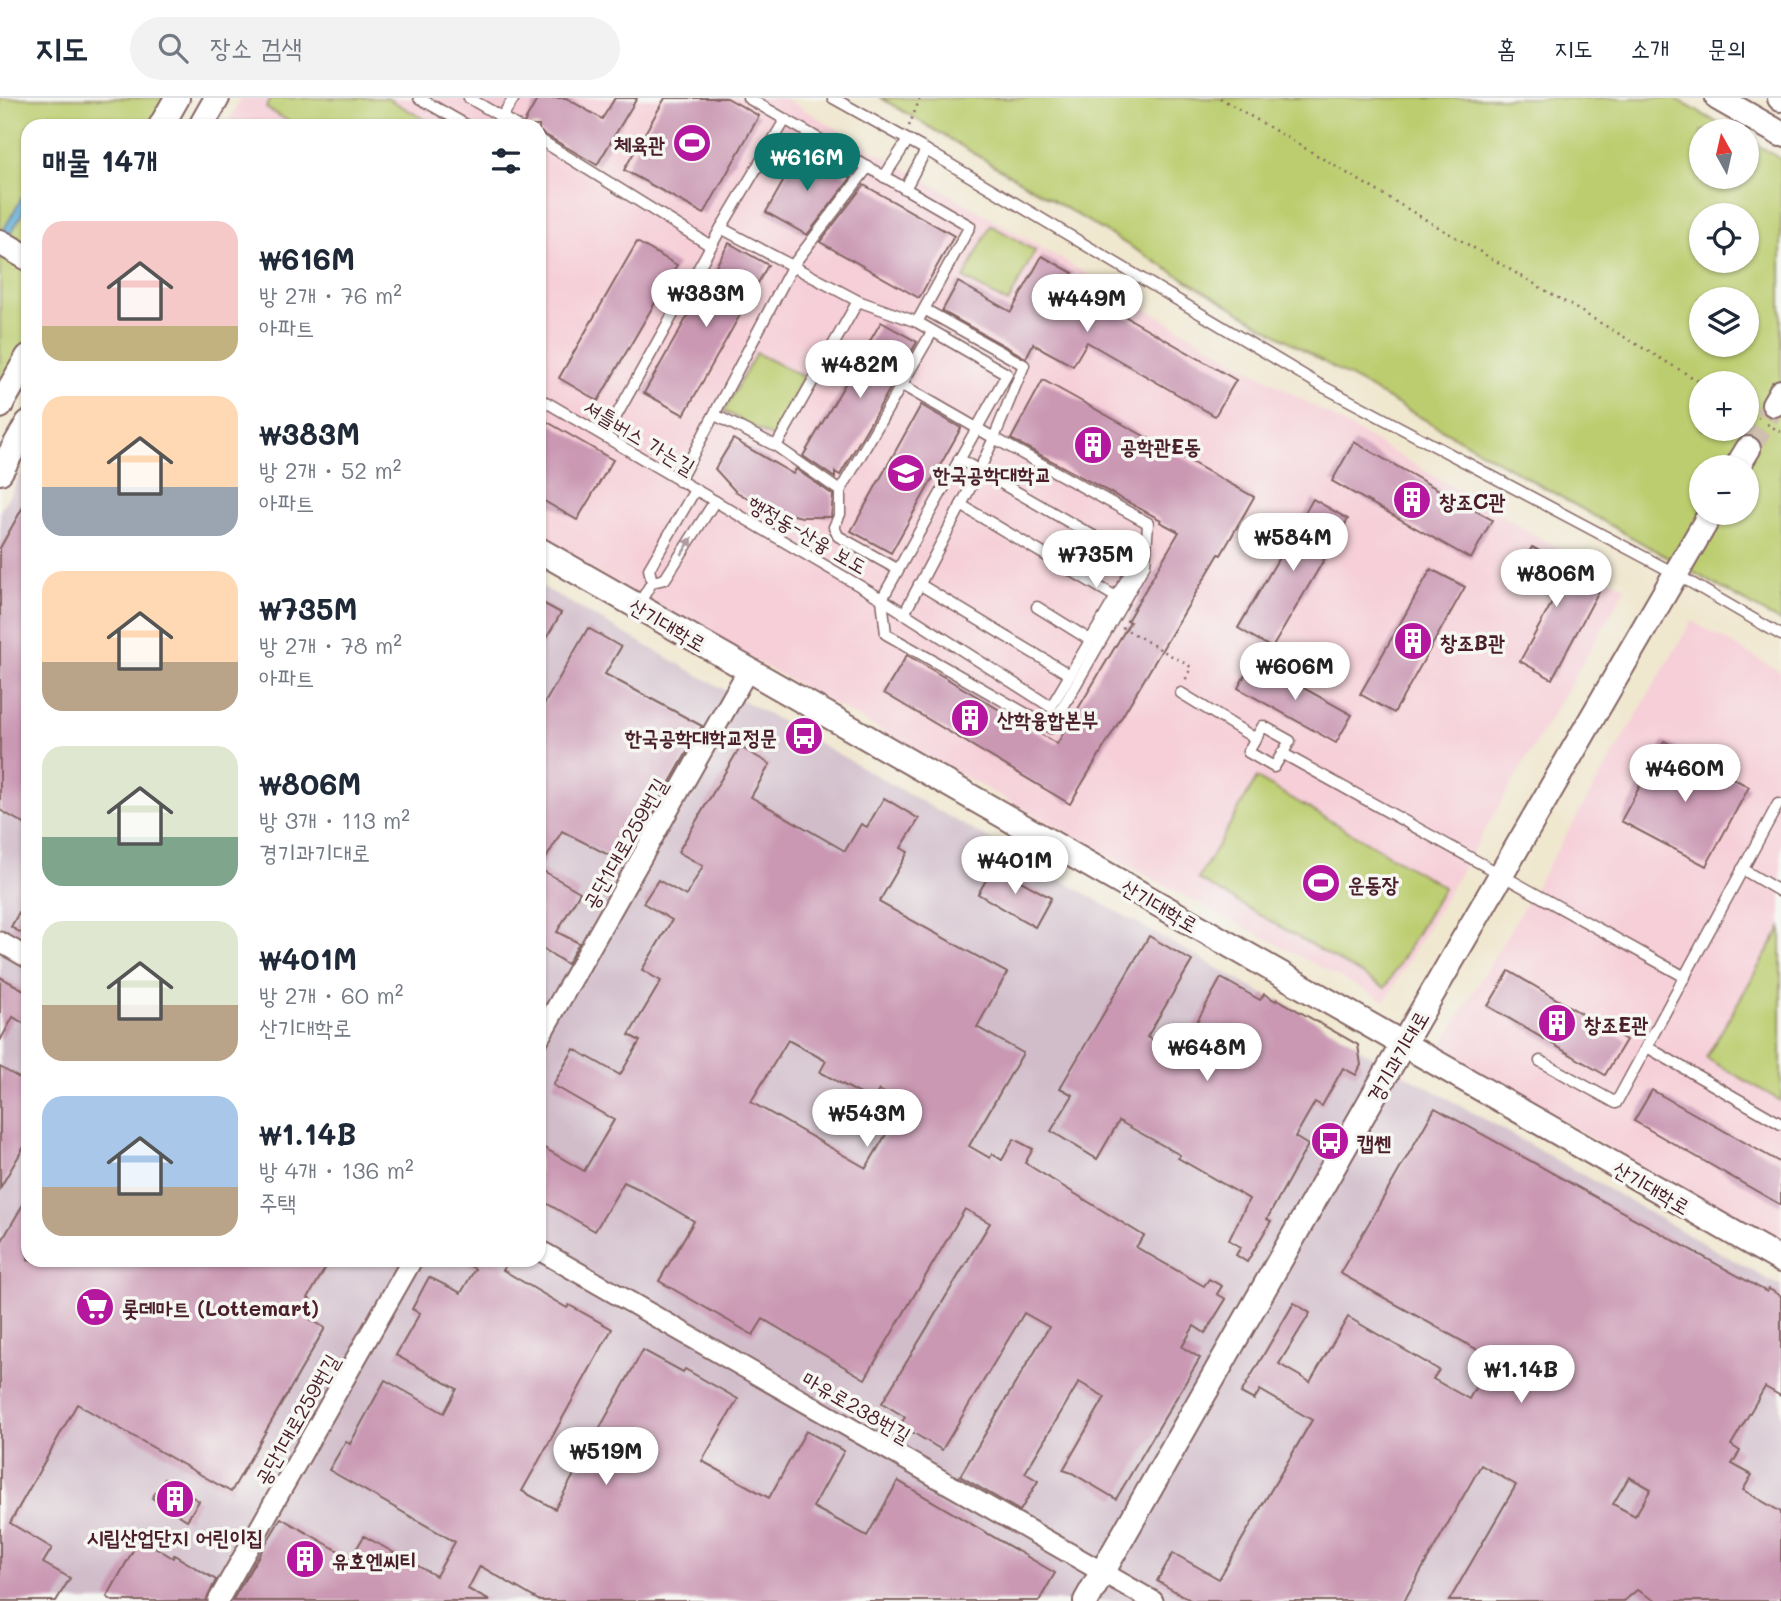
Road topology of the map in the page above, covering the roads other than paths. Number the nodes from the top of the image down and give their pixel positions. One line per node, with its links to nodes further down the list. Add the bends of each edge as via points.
1 (177, 98): 9 (street)
2 (217, 98): 10 (street)
3 (419, 98): 11 (lane)
4 (469, 98): 12 (lane)
5 (514, 98): 13 (lane)
6 (748, 98): 14 (lane)
7 (833, 98): 16 (lane)
8 (1718, 98): 15 (street)
9 (165, 119)
10 (205, 119)
11 (456, 119)
12 (495, 119)
13 (501, 119)
14 (785, 120): 19 (lane); 22 (lane)
15 (1781, 134)
16 (908, 140): 18 (lane); 20 (lane)
17 (546, 143): 24 (lane)
18 (926, 150): 21 (lane); 52 (lane, via 1320,385)
19 (868, 167): 20 (lane); 26 (lane)
20 (884, 177): 21 (lane)
21 (905, 189): 28 (lane, via 970,226)
22 (722, 228): 24 (lane); 26 (lane)
23 (0, 242): 25 (street)
24 (711, 246): 38 (lane)
25 (21, 254)
26 (793, 265): 27 (lane); 35 (lane)
27 (858, 301): 29 (lane); 40 (lane)
28 (924, 309): 29 (lane); 39 (lane, via 1024,365)
29 (917, 322): 30 (lane)
30 (932, 332): 32 (lane); 36 (lane, via 1007,374)
31 (21, 369): 34 (street)
32 (902, 385): 36 (lane); 46 (lane)
33 (546, 402): 38 (lane, 셔틀버스 가는길)
34 (0, 406)
35 (715, 415): 40 (lane); 44 (lane)
36 (977, 427): 39 (lane); 41 (lane)
37 (21, 436): 43 (street)
38 (605, 436): 44 (lane, 셔틀버스 가는길)
39 (994, 438): 42 (lane); 56 (lane, via 1147,523 1145,564 1051,728 886,634)
40 (776, 446): 46 (lane)
41 (959, 459): 42 (lane); 51 (lane)
42 (979, 471): 48 (lane); 55 (lane, via 1137,561)
43 (0, 472)
44 (678, 481): 45 (lane, 셔틀버스 가는길)
45 (695, 490): 47 (lane, 셔틀버스 가는길); 53 (lane, via 649,569)
46 (840, 491): 51 (lane, via 840,514 834,527 838,536)
47 (715, 501): 53 (lane, one-way to 47, via 665,579); 56 (lane, 행정동-산융 보도)
48 (961, 505): 54 (lane); 55 (lane)
49 (1704, 525): 52 (street, 경기과기대로)
50 (546, 554): 57 (street, 산기대학로)
51 (897, 569): 56 (lane)
52 (1676, 574): 60 (lane); 69 (street, 경기과기대로)
53 (652, 582): 57 (lane)
54 (919, 584): 59 (lane); 63 (lane)
55 (1116, 597): 61 (lane)
56 (882, 599): 59 (lane, 행정동-산융 보도)
57 (637, 607): 62 (street, 산기대학로)
58 (1037, 607): 61 (lane)
59 (904, 614): 63 (lane, 행정동-산융 보도, via 1051,707)
60 (1781, 635)
61 (1090, 640): 63 (lane)
62 (748, 670): 74 (street, 공단1대로259번길); 75 (street, 산기대학로)
63 (1070, 674)
64 (1181, 693): 65 (lane)
65 (1256, 739): 66 (lane, via 1264,726 1290,741); 66 (lane, via 1248,752 1274,767)
66 (1282, 753): 69 (lane)
67 (1777, 804): 68 (lane)
68 (1742, 869): 70 (lane); 73 (lane)
69 (1501, 876): 73 (lane); 75 (street, 경기과기대로)
70 (1781, 891)
71 (0, 942): 72 (street)
72 (21, 954)
73 (1685, 977): 76 (lane)
74 (546, 1026)
75 (1403, 1044): 80 (street, 산기대학로); 82 (street, 경기과기대로)
76 (1647, 1047): 77 (lane, via 1616,1103); 78 (lane)
77 (1541, 1061)
78 (1781, 1124)
79 (546, 1254): 82 (street, 마유로238번길)
80 (1781, 1260)
81 (408, 1267): 83 (street, 공단1대로259번길)
82 (1103, 1572): 84 (street, 경기과기대로); 85 (street, 마유로238번길)
83 (218, 1601)
84 (1087, 1601)
85 (1153, 1601)

